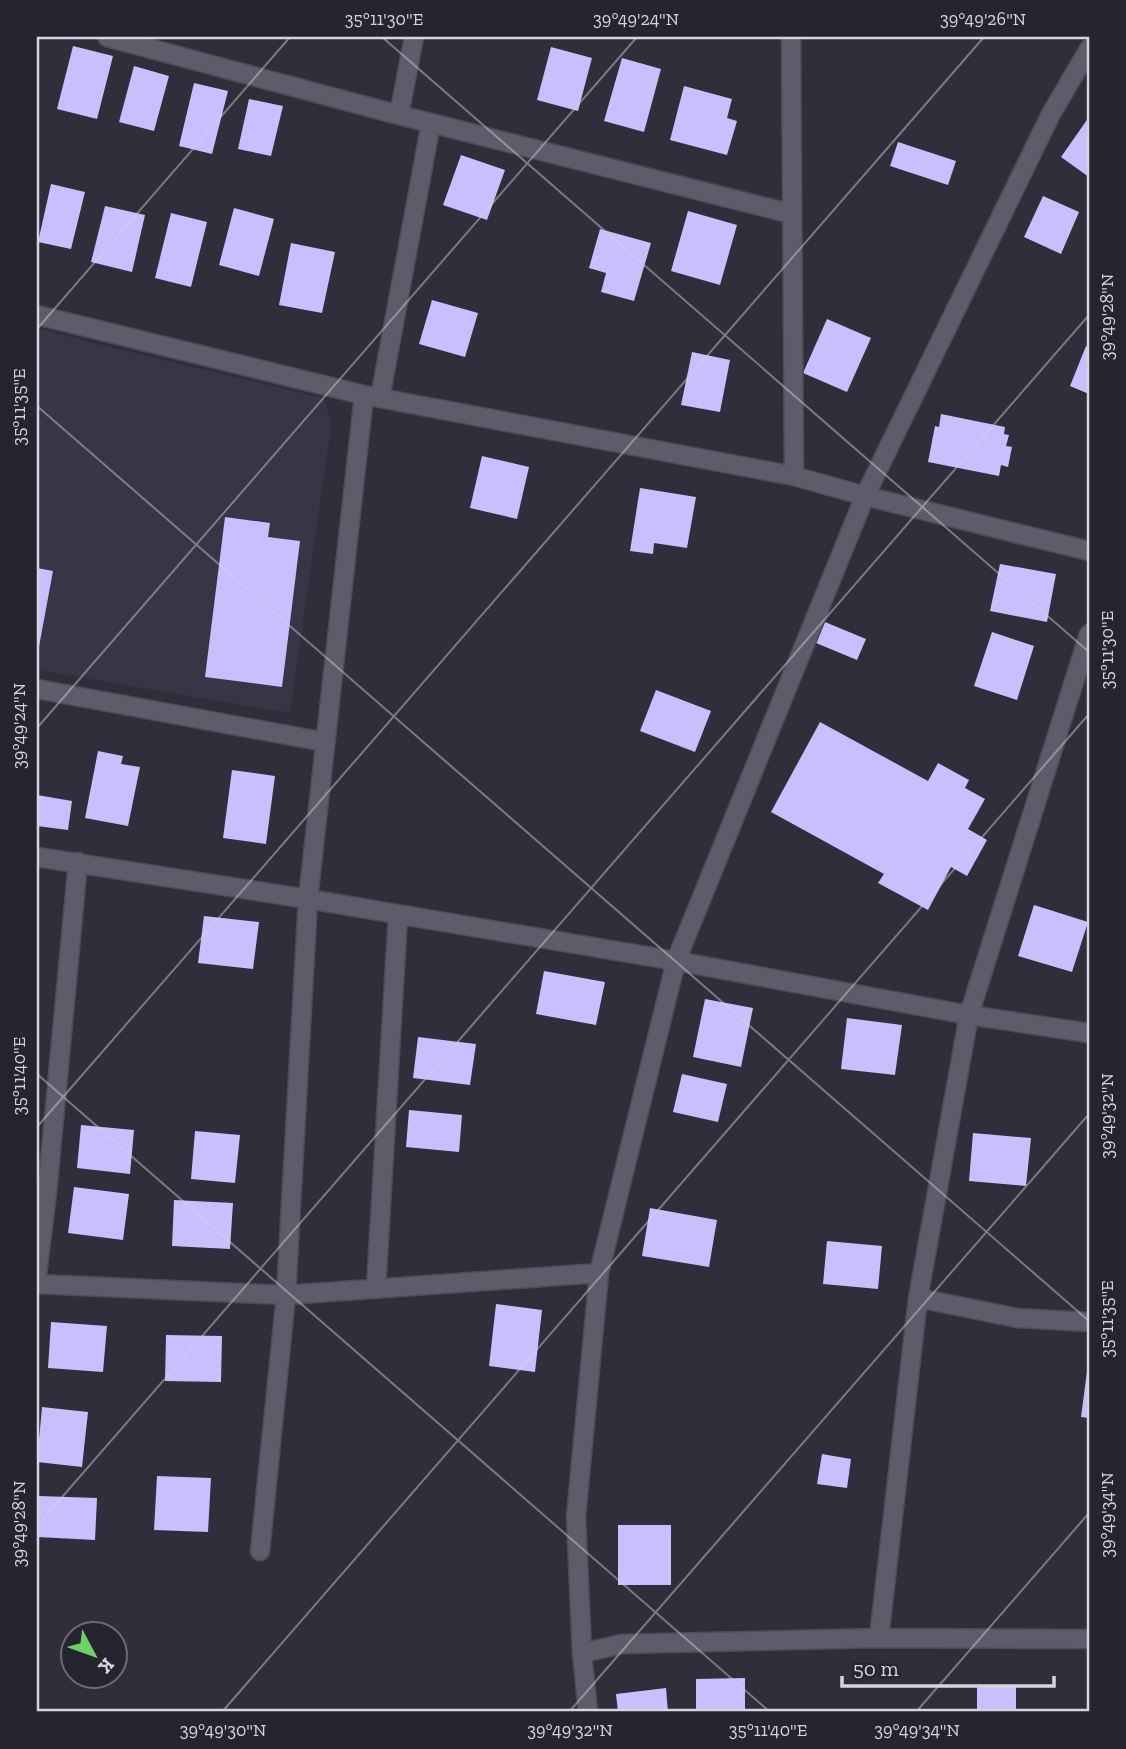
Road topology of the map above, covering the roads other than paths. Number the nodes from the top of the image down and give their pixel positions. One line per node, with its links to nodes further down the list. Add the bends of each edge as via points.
1 (107, 37): 5 (street)
2 (414, 37): 5 (street)
3 (791, 37): 7 (street)
4 (1089, 49): 11 (street, via 1051,114)
5 (400, 115): 6 (street)
6 (431, 123): 7 (street); 9 (street)
7 (792, 214): 10 (street)
8 (37, 315): 9 (street)
9 (372, 397): 10 (street); 15 (street)
10 (794, 476): 11 (street)
11 (865, 496): 12 (street); 20 (street)
12 (1089, 551)
13 (1089, 634): 21 (street)
14 (37, 689): 15 (street)
15 (325, 742): 18 (street)
16 (37, 857): 17 (street)
17 (78, 862): 18 (street); 24 (street)
18 (308, 899): 19 (street); 27 (street)
19 (398, 915): 20 (street); 26 (street)
20 (676, 961): 21 (street); 23 (street)
21 (969, 1015): 22 (street); 28 (street)
22 (1089, 1033)
23 (599, 1273): 26 (street); 33 (street, via 576,1517)
24 (37, 1274)
25 (37, 1284): 27 (street)
26 (376, 1289): 27 (street)
27 (286, 1295): 30 (street)
28 (918, 1298): 29 (street, via 1017,1318); 31 (street)
29 (1089, 1322)
30 (260, 1551)
31 (880, 1638): 32 (street); 33 (street, via 622,1644)
32 (1089, 1639)
33 (582, 1653): 34 (street)
34 (588, 1712)

